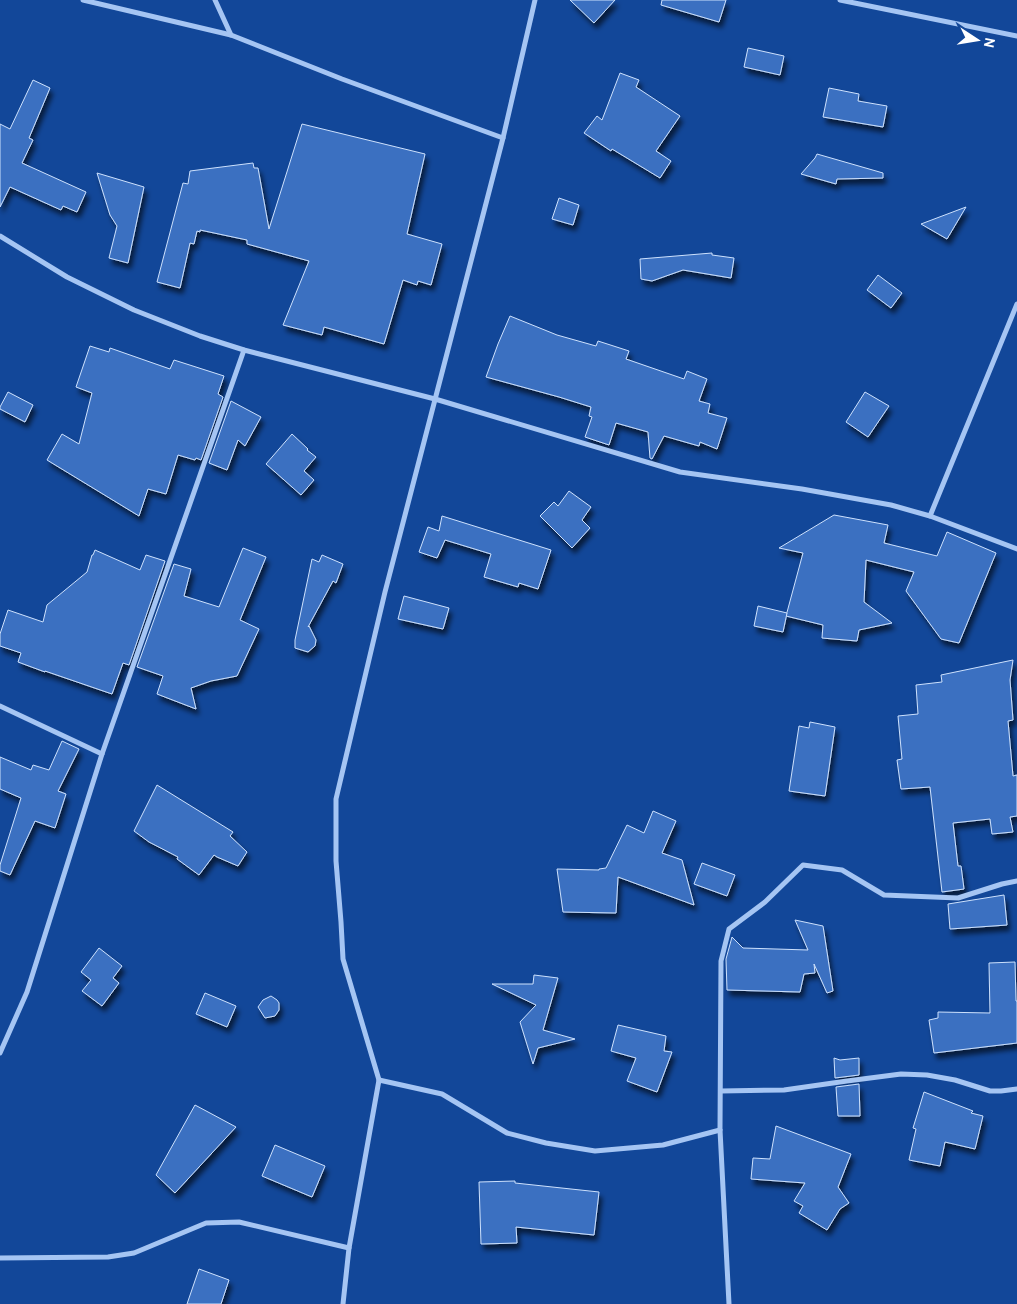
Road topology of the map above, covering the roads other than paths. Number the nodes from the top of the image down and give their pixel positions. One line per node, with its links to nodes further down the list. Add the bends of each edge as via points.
1 (83, 0): 5 (street)
2 (215, 0): 5 (street)
3 (535, 0): 7 (street)
4 (840, 0): 6 (street)
5 (231, 35): 7 (street)
6 (1017, 36)
7 (503, 138): 11 (street)
8 (0, 236): 10 (street, via 67,277 134,310)
9 (1017, 304): 12 (street)
10 (244, 350): 11 (street); 15 (street)
11 (436, 399): 12 (street, via 680,472 802,489 891,505); 18 (street, via 385,592 336,799 336,861 343,959)
12 (930, 516): 13 (street)
13 (1017, 549)
14 (0, 706): 15 (street)
15 (102, 754): 17 (street, via 27,992)
16 (1017, 881): 20 (street, via 958,898 884,895 842,870 802,865 765,902 729,929 722,961)
17 (0, 1053)
18 (379, 1080): 21 (street, via 442,1094 507,1133 596,1151 663,1146); 22 (street)
19 (1017, 1089): 20 (street, via 990,1090 927,1075 900,1074 784,1090)
20 (721, 1091): 21 (street)
21 (720, 1130): 25 (street)
22 (349, 1248): 23 (street, via 239,1222 206,1224 134,1253); 24 (street)
23 (0, 1258)
24 (342, 1304)
25 (729, 1304)

